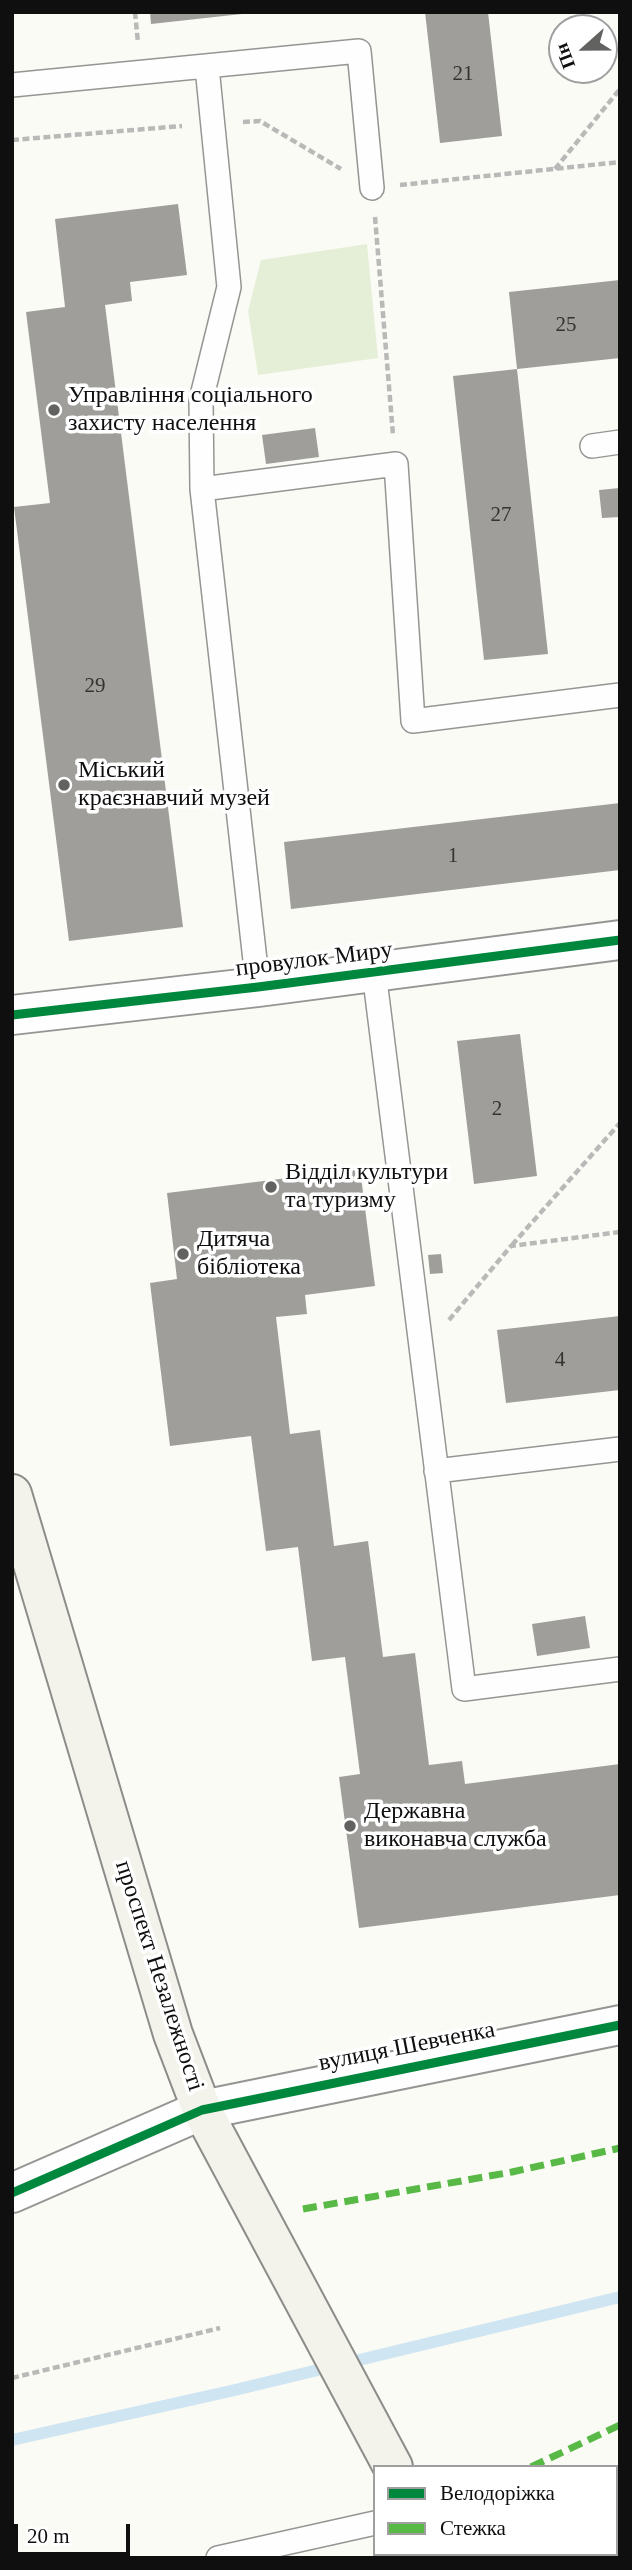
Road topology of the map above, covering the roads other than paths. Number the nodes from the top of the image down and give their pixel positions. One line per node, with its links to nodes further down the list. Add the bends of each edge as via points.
1 (207, 67): 2 (lane); 3 (lane, via 359,51); 6 (lane, via 229,287 201,400)
2 (12, 85)
3 (372, 188)
4 (620, 442): 5 (lane)
5 (592, 446)
6 (202, 489): 7 (lane, via 396,464 413,721); 10 (lane)
7 (620, 695)
8 (620, 940): 9 (street, провулок Миру)
9 (374, 972): 10 (street, провулок Миру); 13 (lane)
10 (258, 987): 11 (street, провулок Миру)
11 (12, 1015)
12 (620, 1449): 13 (lane)
13 (436, 1471): 15 (lane, via 464,1689)
14 (12, 1494): 17 (main road, проспект Незалежності, via 173,2034)
15 (620, 1669)
16 (620, 2025): 17 (street, вулиця Шевченка)
17 (202, 2110): 18 (street, вулиця Шевченка); 19 (main road, проспект Незалежності)
18 (12, 2193)
19 (392, 2465)
20 (373, 2523): 21 (lane)
21 (218, 2558)

